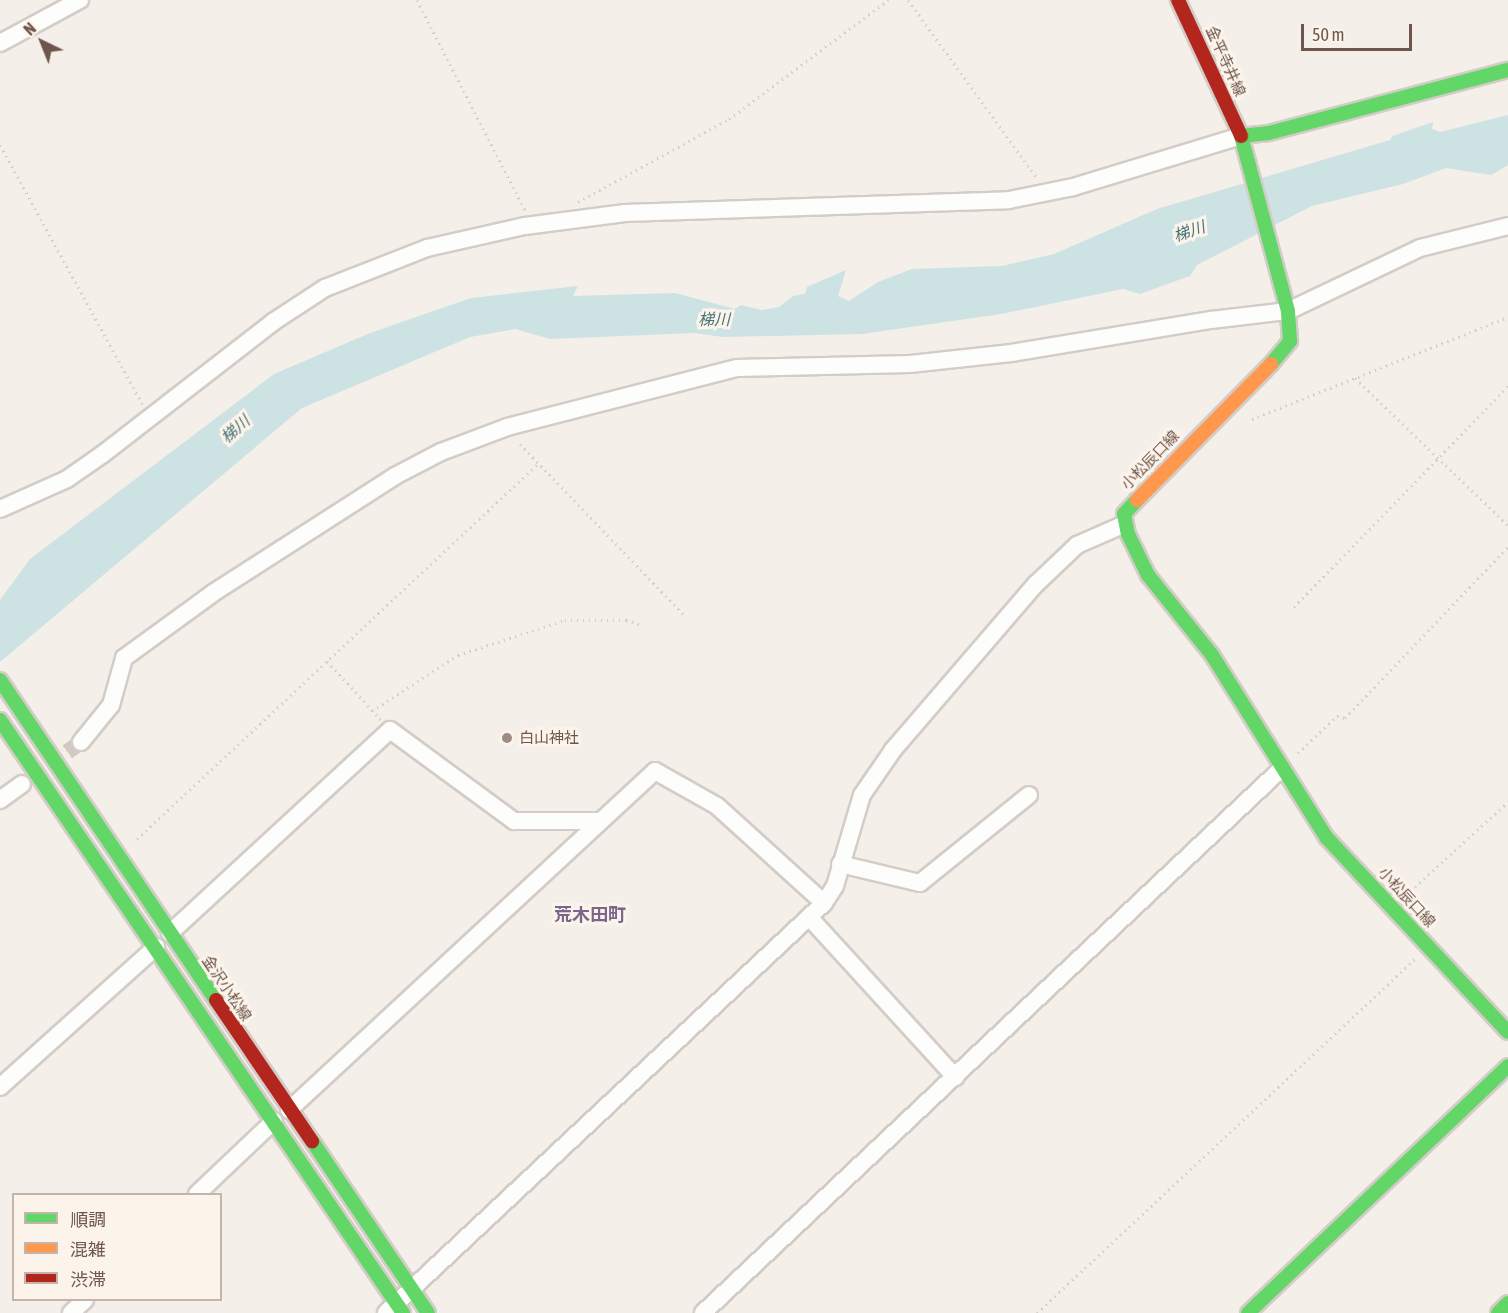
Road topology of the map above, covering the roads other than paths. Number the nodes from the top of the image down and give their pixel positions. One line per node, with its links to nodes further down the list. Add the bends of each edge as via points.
1 (80, 0): 3 (street)
2 (1178, 0): 5 (main road, 金平寺井線)
3 (0, 43)
4 (1508, 70): 5 (main road)
5 (1242, 140): 7 (main road, 小松辰口線); 8 (street, via 1009,200 625,213 525,226 427,248 325,288 273,322 151,419 67,479)
6 (1508, 226): 7 (street, via 1420,248)
7 (1287, 308): 9 (main road, 小松辰口線, via 1291,332 1287,349 1129,506 1124,514); 12 (street, via 1000,354 910,364 737,368 507,427 441,452 395,476 213,592 124,658 111,705)
8 (0, 509)
9 (1125, 524): 13 (main road, 小松辰口線, via 1148,575 1212,654); 18 (street, via 1077,545 1003,618 893,750 862,795)
10 (0, 680): 21 (main road, 金沢小松線)
11 (0, 720): 22 (main road)
12 (81, 742)
13 (1281, 769): 23 (main road, 小松辰口線, via 1327,838); 25 (street)
14 (22, 784): 16 (street)
15 (1029, 795): 18 (street, via 920,883)
16 (0, 800)
17 (598, 821): 19 (street, via 654,771 717,806); 21 (street, via 514,821 390,730); 27 (street)
18 (840, 864): 19 (street, via 835,886)
19 (824, 903): 20 (street)
20 (809, 917): 25 (street); 30 (street)
21 (170, 933): 27 (main road, 金沢小松線)
22 (156, 947): 26 (street); 28 (main road)
23 (1508, 1032)
24 (1508, 1066): 37 (main road)
25 (955, 1077): 36 (street)
26 (0, 1087)
27 (289, 1110): 30 (main road, 金沢小松線)
28 (274, 1121): 29 (street); 33 (main road)
29 (197, 1193)
30 (412, 1291): 33 (street); 35 (main road, 金沢小松線)
31 (83, 1301): 34 (street)
32 (1508, 1304): 38 (main road)
33 (395, 1310)
34 (71, 1313)
35 (428, 1313)
36 (703, 1313)
37 (1248, 1313)
38 (1497, 1313)

